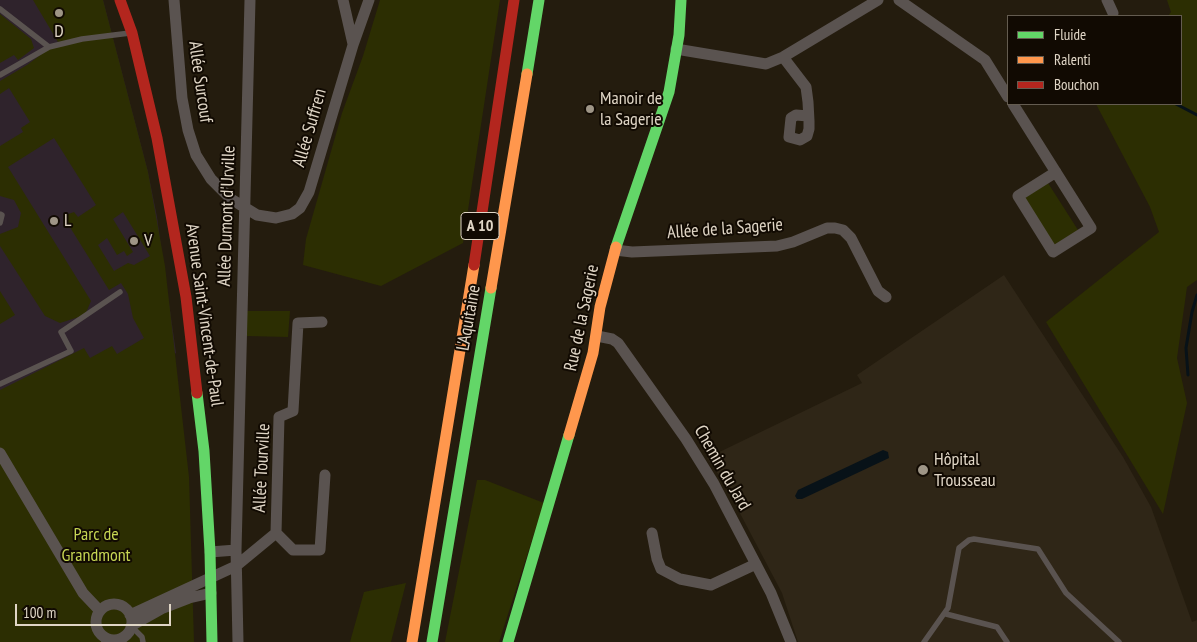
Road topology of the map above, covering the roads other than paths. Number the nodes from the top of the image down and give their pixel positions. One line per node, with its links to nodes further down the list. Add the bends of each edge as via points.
1 (120, 0): 14 (main road, Avenue Saint-Vincent-de-Paul)
2 (174, 0): 24 (street, Allée Surcouf, via 182,98 193,147 219,188)
3 (250, 0): 24 (street, Allée Dumont d'Urville)
4 (343, 0): 15 (street)
5 (369, 0): 15 (street, Allée Suffren)
6 (514, 0): 43 (main road, L'Aquitaine / A 10)
7 (539, 0): 45 (main road, L'Aquitaine / A 10)
8 (680, 0): 17 (main road, Rue de la Sagerie)
9 (878, 0): 18 (street)
10 (899, 0): 20 (street, via 985,60)
11 (1106, 0): 13 (street)
12 (0, 8): 16 (lane)
13 (1113, 13)
14 (132, 33): 16 (lane, via 82,38); 38 (main road, Avenue Saint-Vincent-de-Paul, via 182,264 204,451)
15 (353, 45): 24 (street, Allée Suffren, via 310,192 304,202 292,214 276,218 257,214)
16 (49, 47): 19 (lane)
17 (676, 49): 18 (street, via 766,64); 27 (main road, Rue de la Sagerie, via 665,104)
18 (783, 57): 22 (street, via 806,87)
19 (0, 75)
20 (1007, 95)
21 (1014, 105): 23 (street)
22 (808, 116)
23 (1056, 172): 23 (street, via 1091,228 1054,252 1018,196)
24 (245, 206): 37 (street, Allée Dumont d'Urville)
25 (0, 214): 26 (lane)
26 (0, 223)
27 (615, 250): 29 (street, Allée de la Sagerie, via 777,246 835,228 843,230 851,238 878,291); 31 (main road, Rue de la Sagerie, via 600,307)
28 (120, 292): 32 (lane, via 62,332 71,351)
29 (886, 297)
30 (322, 322): 35 (street, Allée Tourville, via 298,323 294,411 279,417)
31 (597, 336): 39 (street, Chemin du Jard, via 618,343 686,439); 56 (main road, Rue de la Sagerie)
32 (0, 384)
33 (0, 454): 44 (street, via 83,593)
34 (325, 475): 35 (street, via 320,550 293,550)
35 (276, 533): 40 (street, Allée Tourville)
36 (652, 533): 39 (street, via 661,569 680,579 710,585)
37 (236, 550): 38 (street); 40 (street, Allée Dumont d'Urville)
38 (210, 552): 41 (main road, Avenue Saint-Vincent-de-Paul)
39 (756, 564): 57 (street, Chemin du Jard)
40 (236, 566): 41 (street, Allée Tourville); 51 (street, Allée Dumont d'Urville)
41 (211, 576): 42 (main road, Avenue Saint-Vincent-de-Paul); 47 (street, Allée Tourville)
42 (211, 593): 47 (street); 50 (main road, Avenue Saint-Vincent-de-Paul)
43 (418, 610): 52 (main road); 53 (main road, L'Aquitaine / A 10)
44 (100, 611): 47 (street, via 116,604 127,610); 48 (street, via 97,626)
45 (438, 611): 54 (main road, L'Aquitaine / A 10); 55 (main road)
46 (946, 614): 58 (lane); 59 (lane, via 997,627); 60 (lane, via 963,543 974,539 1038,549 1066,593)
47 (130, 620): 48 (street, via 122,637); 49 (lane)
48 (106, 640)
49 (143, 642)
50 (212, 642)
51 (238, 642)
52 (406, 642)
53 (412, 642)
54 (432, 642)
55 (438, 642)
56 (508, 642)
57 (792, 642)
58 (924, 642)
59 (1007, 642)
60 (1120, 642)

